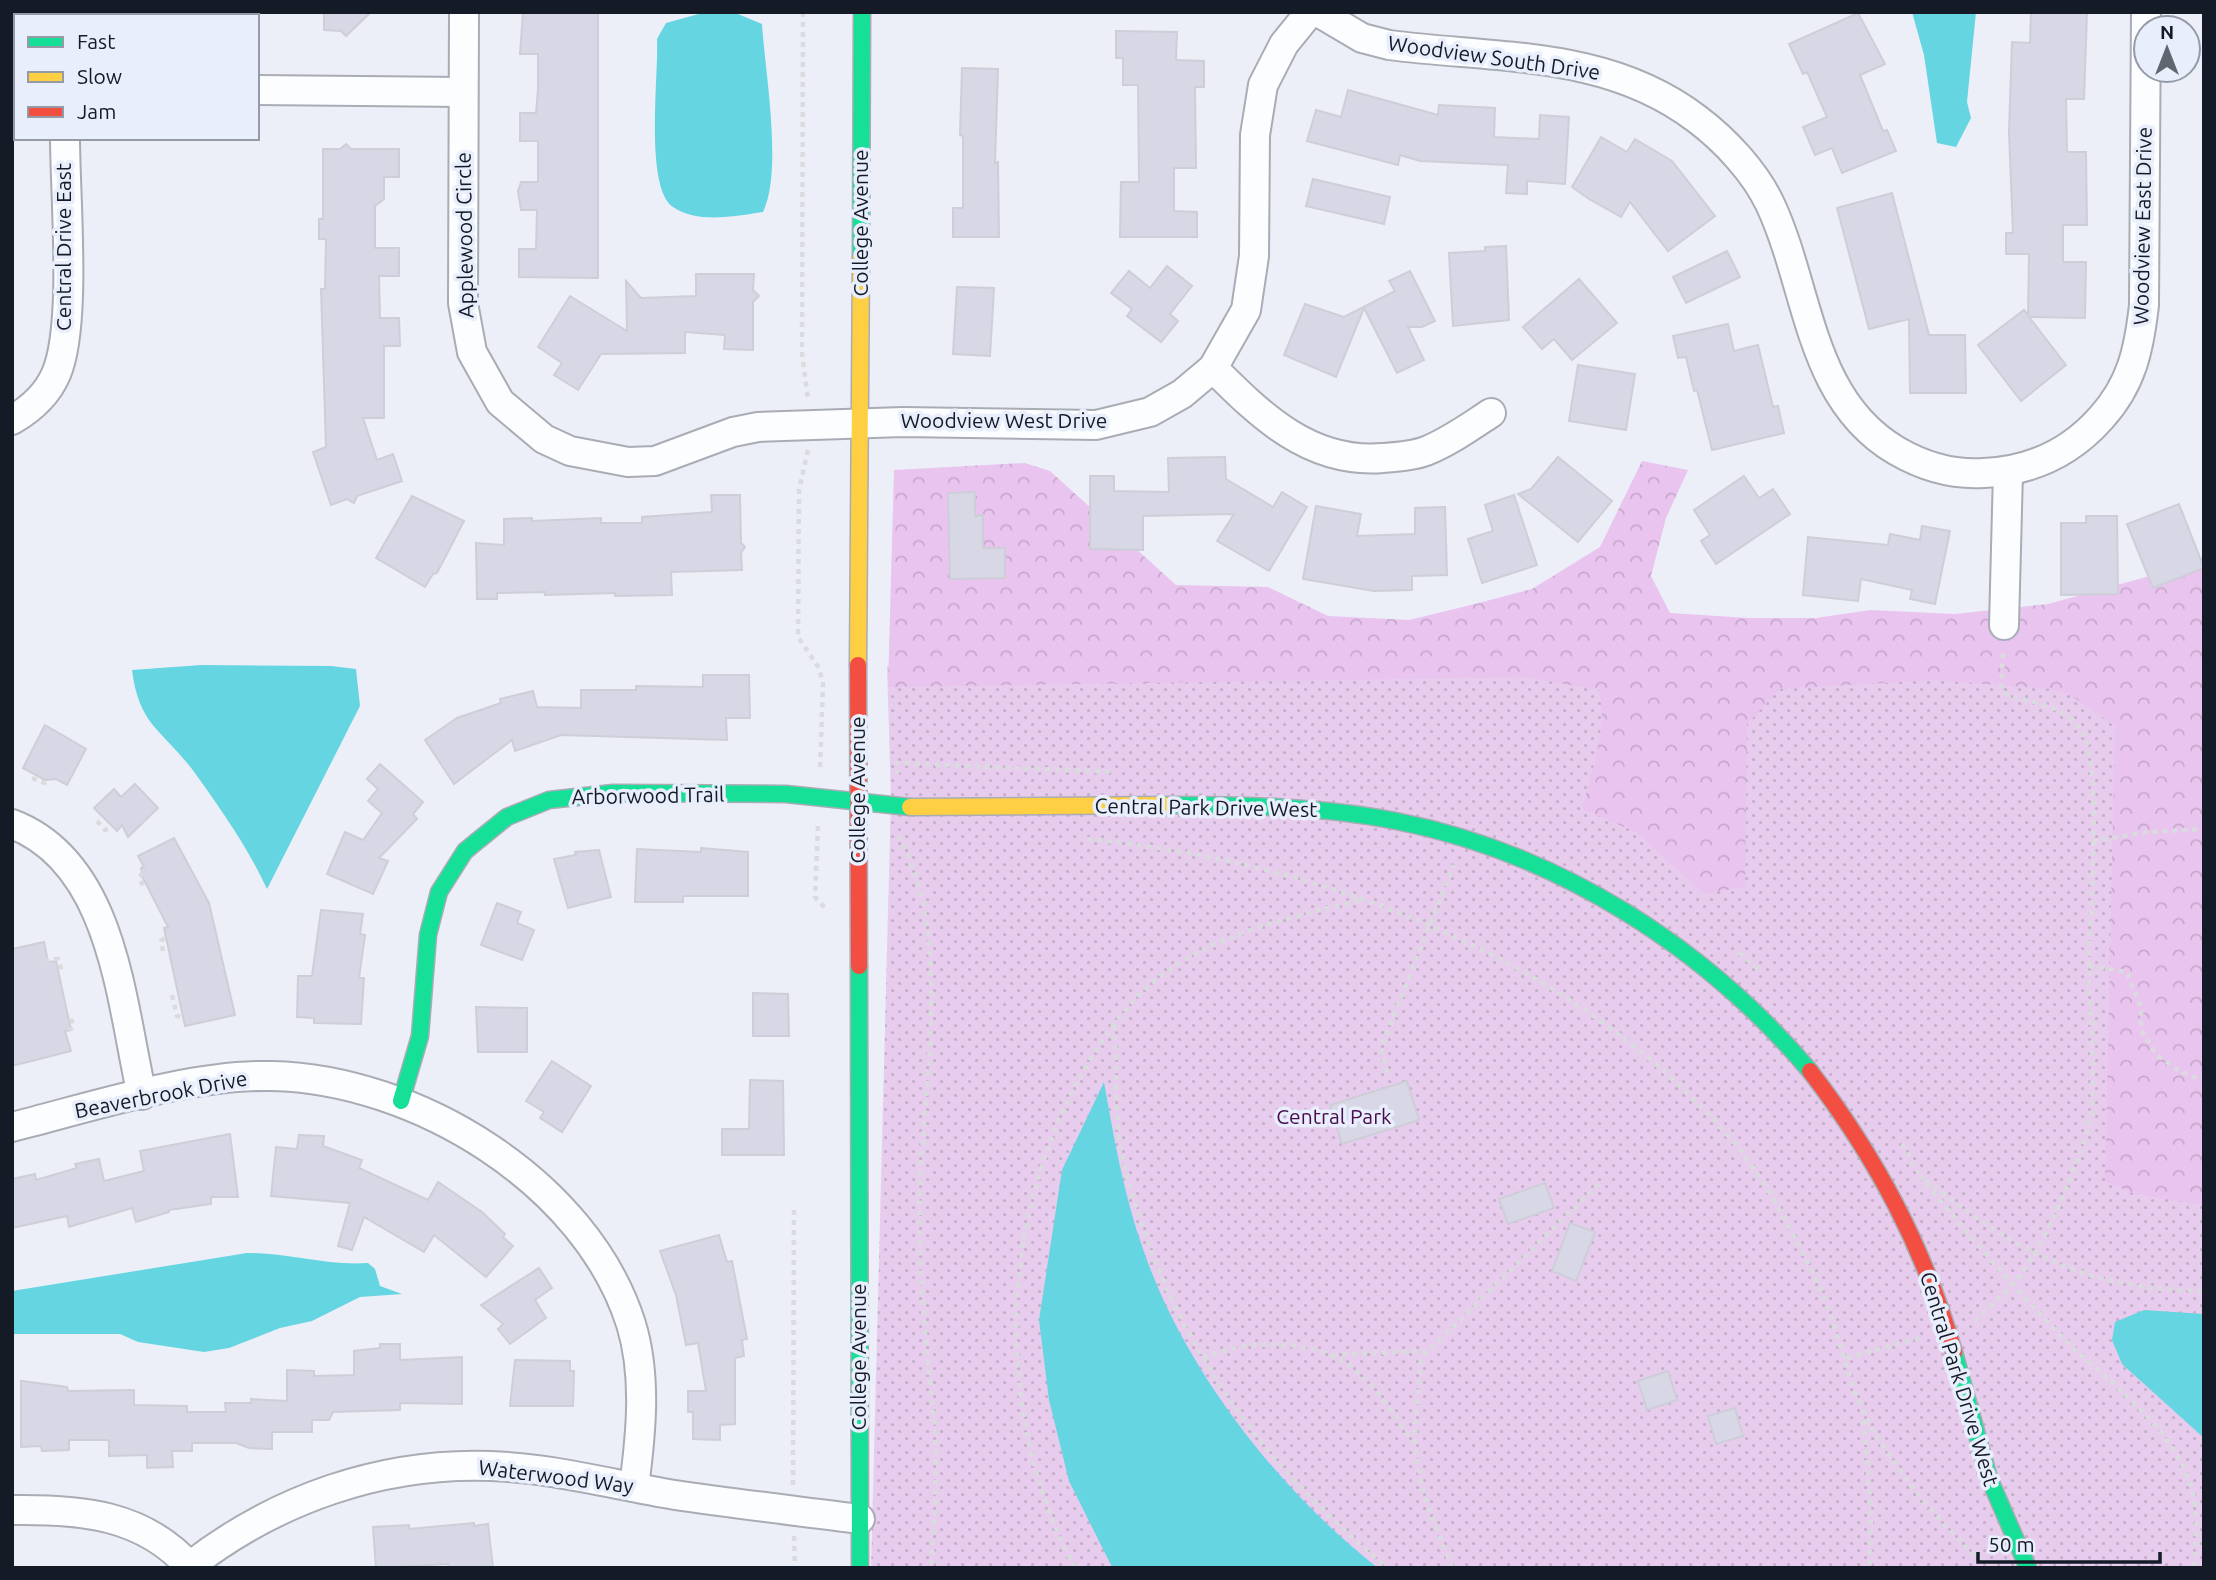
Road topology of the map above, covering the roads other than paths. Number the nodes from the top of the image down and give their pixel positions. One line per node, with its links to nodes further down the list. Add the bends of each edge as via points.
1 (464, 12): 7 (street, Applewood Circle)
2 (862, 12): 12 (street, College Avenue)
3 (1310, 12): 9 (street, Woodview West Drive, via 1284,44 1263,85 1255,135 1252,288 1246,310)
4 (1318, 12): 13 (street, Woodview South Drive, via 1362,38 1389,45 1574,65 1635,81 1666,97 1716,135 1769,202 1808,309 1822,364 1861,425 1911,459 1941,469 1973,474)
5 (2146, 12): 13 (street, Woodview East Drive, via 2144,305 2136,360 2122,391 2081,439 2028,467)
6 (259, 90): 7 (street)
7 (463, 92): 12 (street, Applewood Circle, via 466,327 482,374 509,411 544,439 570,451 628,462 655,461 758,427)
8 (65, 140): 11 (street, Central Drive East, via 62,356 49,388)
9 (1213, 368): 10 (street, via 1292,438 1343,457 1373,459 1425,452); 12 (street, Woodview West Drive, via 1182,394 1150,412 1096,425)
10 (1491, 413)
11 (12, 420)
12 (860, 423): 15 (street, College Avenue)
13 (2008, 472): 14 (street)
14 (2004, 625)
15 (858, 801): 18 (street, Arborwood Trail, via 787,794 579,794 533,804 493,826 450,870 431,910 417,1055); 22 (street, College Avenue); 25 (street, Central Park Drive West, via 910,807 1293,807 1383,818 1463,838 1529,862 1612,903 1691,957 1765,1021 1834,1102 1880,1173 1916,1245 1948,1331 1987,1477)
16 (12, 824): 17 (street, via 55,850 93,902 110,950)
17 (142, 1095): 18 (street, Beaverbrook Drive, via 237,1077 270,1076 316,1078); 19 (street, Beaverbrook Drive)
18 (401, 1101): 20 (street, Beaverbrook Drive, via 446,1122 543,1191 586,1236 605,1265 620,1295 637,1352 641,1435)
19 (12, 1126)
20 (634, 1487): 22 (street, Waterwood Way); 23 (street, Waterwood Way, via 493,1466 407,1469 327,1489 248,1527)
21 (12, 1510): 23 (street, via 83,1511 119,1519 149,1533)
22 (860, 1518): 24 (street, College Avenue)
23 (191, 1567)
24 (860, 1568)
25 (2028, 1568)

